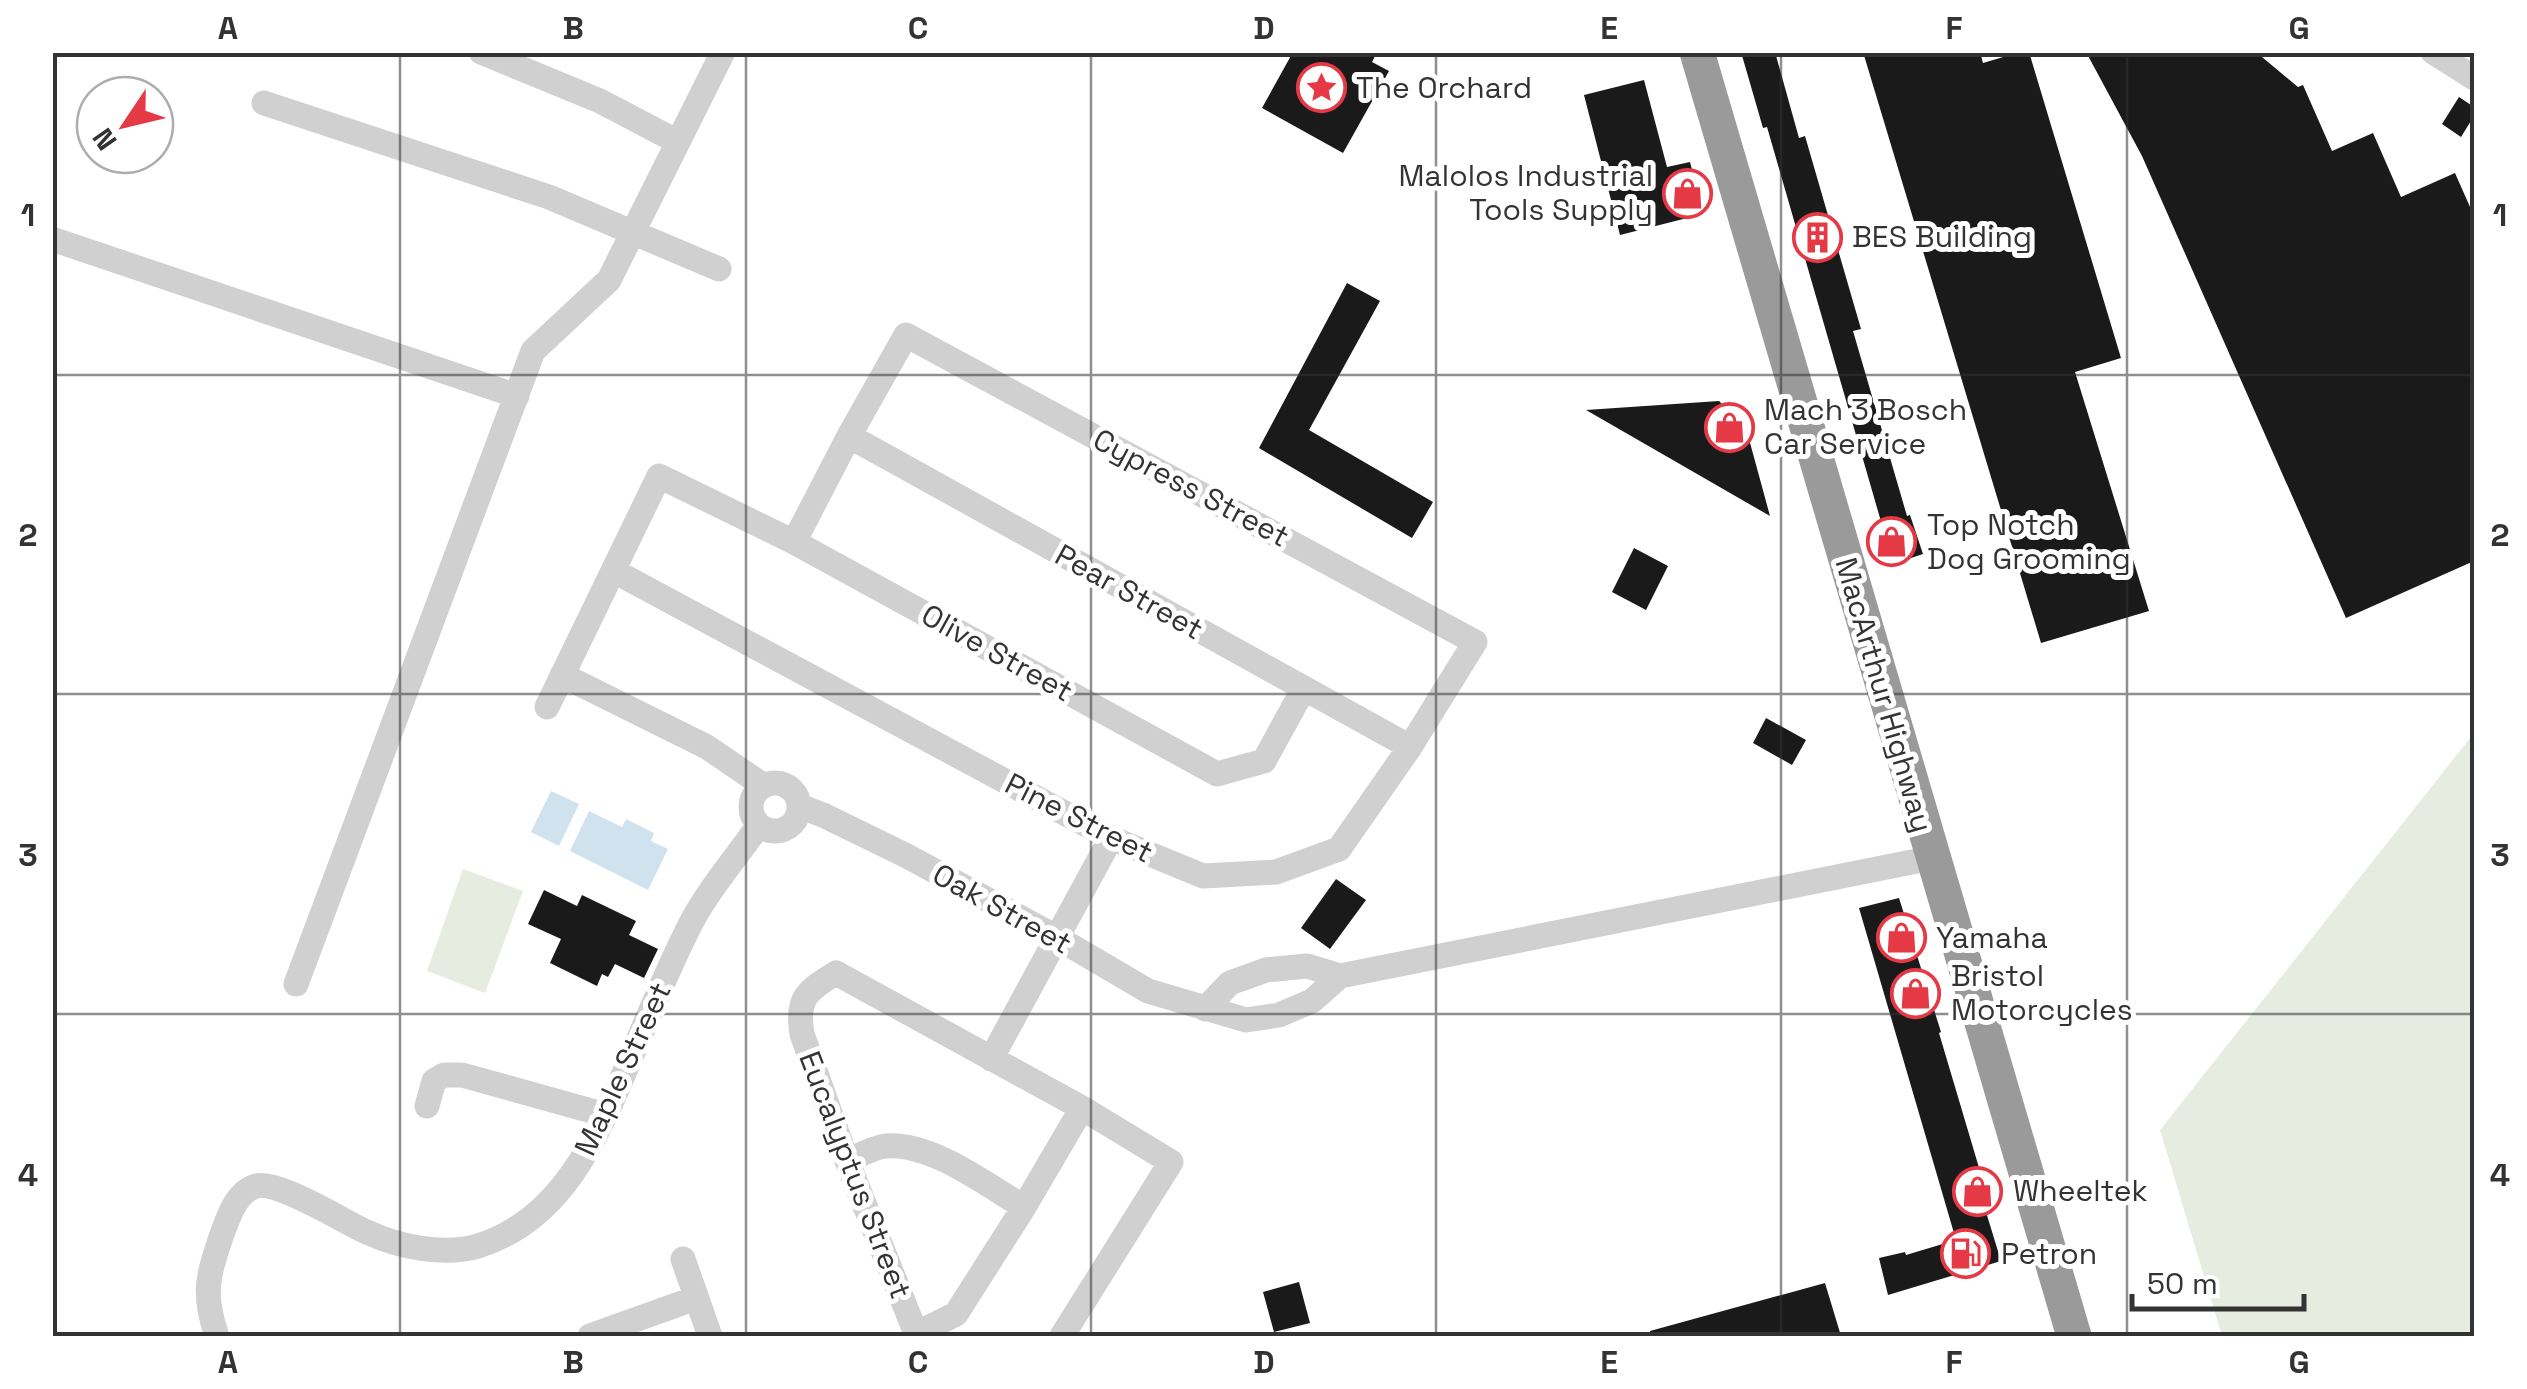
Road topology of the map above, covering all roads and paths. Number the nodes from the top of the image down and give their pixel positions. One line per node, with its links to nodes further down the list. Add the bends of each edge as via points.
1 (481, 52): 7 (street)
2 (723, 52): 7 (street)
3 (1697, 52): 24 (highway, MacArthur Highway)
4 (2433, 52): 5 (street)
5 (2474, 78)
6 (264, 103): 8 (street)
7 (678, 142): 8 (street)
8 (632, 232): 10 (street); 11 (street, via 608,280 533,352)
9 (52, 239): 11 (street)
10 (720, 269)
11 (517, 396): 27 (street)
12 (849, 436): 13 (street); 15 (street, Cypress Street, via 906,335); 17 (street, Pear Street)
13 (794, 542): 14 (street, Olive Street, via 659,476); 17 (street, Olive Street, via 1217,774 1264,761)
14 (614, 572): 16 (street); 23 (street, Pine Street)
15 (1475, 642): 19 (street, Pine Street)
16 (562, 674): 18 (street); 20 (street, via 707,747)
17 (1304, 688): 19 (street, Pear Street)
18 (547, 708)
19 (1410, 746): 23 (street, Pine Street, via 1340,849 1276,872 1203,876)
20 (764, 786): 21 (street, via 787,786); 22 (street, via 752,804)
21 (799, 806): 22 (street, via 786,828); 25 (street, Oak Street)
22 (760, 825): 32 (street, Maple Street, via 692,922)
23 (1111, 838): 25 (street)
24 (1932, 858): 26 (street); 42 (highway, MacArthur Highway)
25 (1056, 937): 28 (street, Oak Street, via 1148,991); 29 (street)
26 (1340, 976): 28 (street, Oak Street, via 1312,1001 1279,1014 1246,1020); 28 (street, via 1307,966 1266,970 1230,982)
27 (296, 984)
28 (1205, 1009)
29 (992, 1059): 31 (street); 33 (street, Eucalyptus Street, via 836,972 808,990 798,1013 802,1034)
30 (427, 1106): 32 (street, via 434,1081 462,1075)
31 (1082, 1108): 34 (street); 41 (street, via 1171,1162)
32 (606, 1114): 38 (street, Maple Street, via 562,1189 540,1211 478,1246 408,1246 286,1191 254,1186 229,1214 210,1269 206,1294)
33 (847, 1161): 34 (street, via 882,1146 909,1148 935,1155); 37 (street, Eucalyptus Street)
34 (1024, 1207): 37 (street, via 956,1314)
35 (683, 1259): 36 (street)
36 (696, 1298): 39 (street); 40 (street)
37 (917, 1335)
38 (217, 1336)
39 (590, 1336)
40 (710, 1336)
41 (1062, 1336)
42 (2074, 1336)

